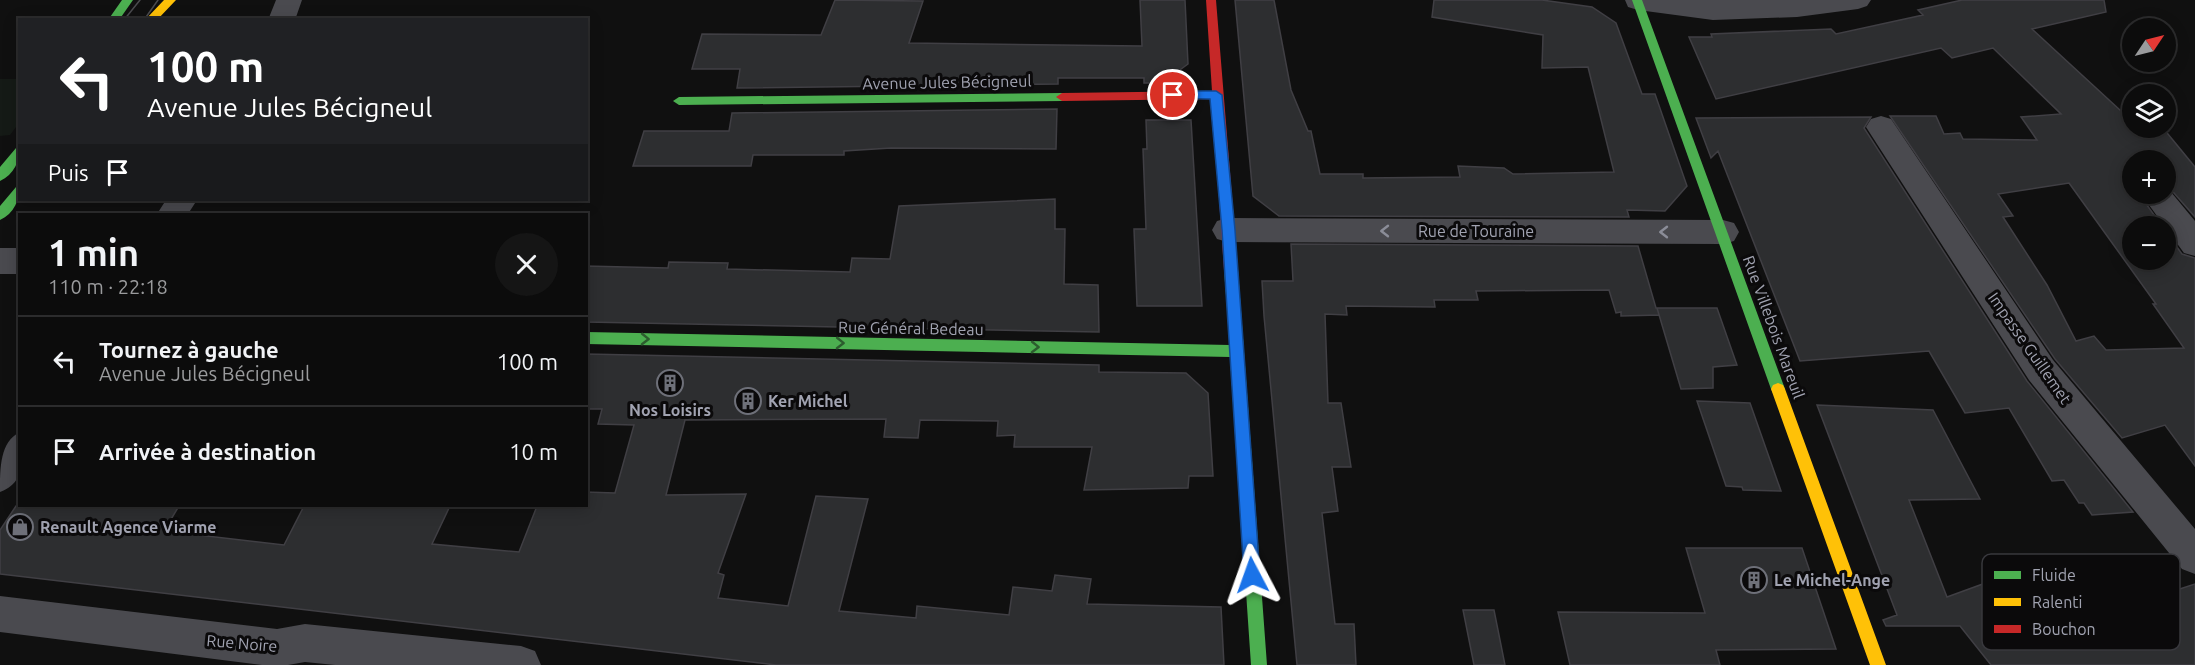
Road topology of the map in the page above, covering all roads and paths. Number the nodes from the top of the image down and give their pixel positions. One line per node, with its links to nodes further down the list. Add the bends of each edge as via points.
1 (128, 0): 7 (street)
2 (171, 0): 8 (street)
3 (289, 0): 9 (street)
4 (1210, 0): 10 (street)
5 (1637, 0): 6 (street, via 1713,11 1797,8); 19 (street, Rue Villebois Mareuil)
6 (1858, 0)
7 (114, 18)
8 (152, 18)
9 (282, 18)
10 (1216, 95): 11 (street, Avenue Jules Bécigneul); 18 (street)
11 (679, 101)
12 (1881, 127): 27 (street, Impasse Guillemet, via 2041,370)
13 (18, 154): 14 (street)
14 (0, 176)
15 (18, 192): 17 (street)
16 (2165, 204): 20 (street)
17 (0, 215)
18 (1228, 230): 19 (street, Rue de Touraine, one-way to 18); 24 (street)
19 (1723, 232): 31 (street, Rue Villebois Mareuil)
20 (2195, 243)
21 (0, 261): 22 (street)
22 (18, 261)
23 (588, 338): 24 (street, Rue Général Bedeau, one-way to 24)
24 (1235, 351): 30 (street)
25 (18, 450): 26 (street)
26 (0, 476)
27 (2195, 557)
28 (0, 614): 29 (street, Rue Noire, via 277,648 305,643)
29 (521, 665)
30 (1259, 665)
31 (1878, 665)

